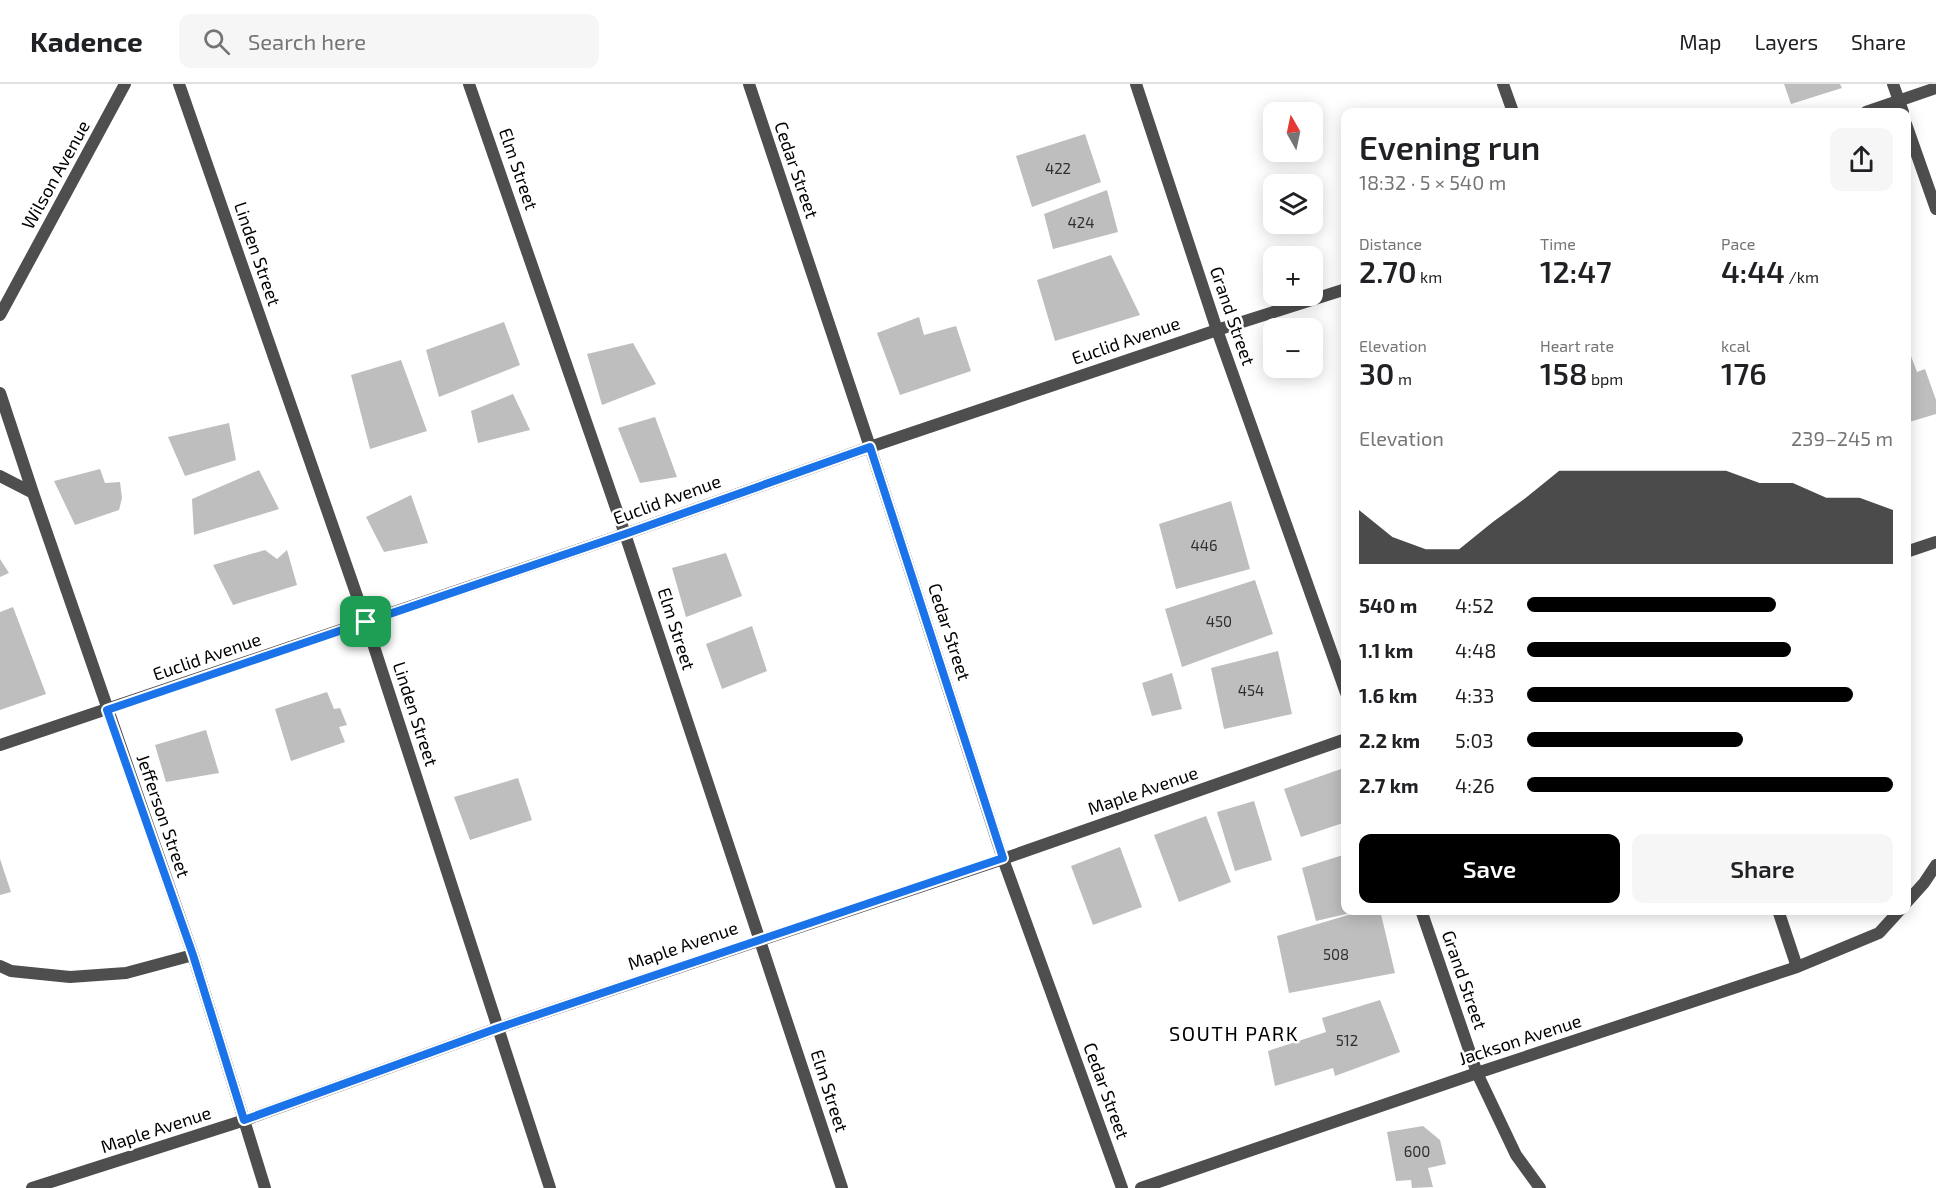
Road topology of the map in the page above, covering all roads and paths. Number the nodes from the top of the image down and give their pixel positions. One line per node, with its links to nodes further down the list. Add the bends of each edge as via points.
1 (179, 84): 23 (street, Linden Street)
2 (469, 84): 20 (street, Elm Street)
3 (748, 84): 17 (street, Cedar Street)
4 (1136, 84): 15 (street, Grand Street)
5 (1503, 84): 10 (street)
6 (1893, 84): 9 (street)
7 (121, 86): 14 (street, Wilson Avenue)
8 (1936, 88): 9 (street)
9 (1901, 107)
10 (1512, 108)
11 (1911, 138): 12 (street)
12 (1936, 209)
13 (1341, 291): 15 (street, Euclid Avenue)
14 (0, 315)
15 (1217, 330): 17 (street, Euclid Avenue); 24 (street, Grand Street)
16 (0, 393): 19 (street, Jefferson Street)
17 (870, 447): 20 (street, Euclid Avenue); 28 (street, Cedar Street)
18 (0, 476): 19 (street)
19 (33, 493): 25 (street, Jefferson Street)
20 (625, 534): 23 (street, Euclid Avenue); 34 (street, Elm Street)
21 (1936, 542): 22 (street)
22 (1911, 550)
23 (366, 622): 25 (street, Euclid Avenue); 38 (street, Linden Street)
24 (1341, 679)
25 (107, 710): 27 (street, Euclid Avenue); 35 (street, Jefferson Street)
26 (1341, 741): 28 (street, Maple Avenue)
27 (0, 745)
28 (1003, 858): 34 (street, Maple Avenue); 45 (street, Cedar Street)
29 (1936, 865): 30 (street)
30 (1911, 898)
31 (1423, 915): 39 (street, Grand Street)
32 (1780, 915): 37 (street)
33 (1896, 915): 37 (street, Jackson Avenue, via 1880,933)
34 (760, 939): 38 (street, Maple Avenue); 44 (street, Elm Street)
35 (193, 955): 36 (street, via 126,973 70,977 11,971); 40 (street, Jefferson Street)
36 (0, 966)
37 (1797, 968): 39 (street, Jackson Avenue)
38 (498, 1028): 40 (street, Maple Avenue); 43 (street, Linden Street)
39 (1477, 1073): 46 (street, Jackson Avenue); 47 (street, Grand Street, via 1516,1155)
40 (244, 1120): 41 (street, Maple Avenue); 42 (street, Jefferson Street)
41 (32, 1188)
42 (265, 1188)
43 (550, 1188)
44 (842, 1188)
45 (1122, 1188)
46 (1141, 1188)
47 (1540, 1188)

